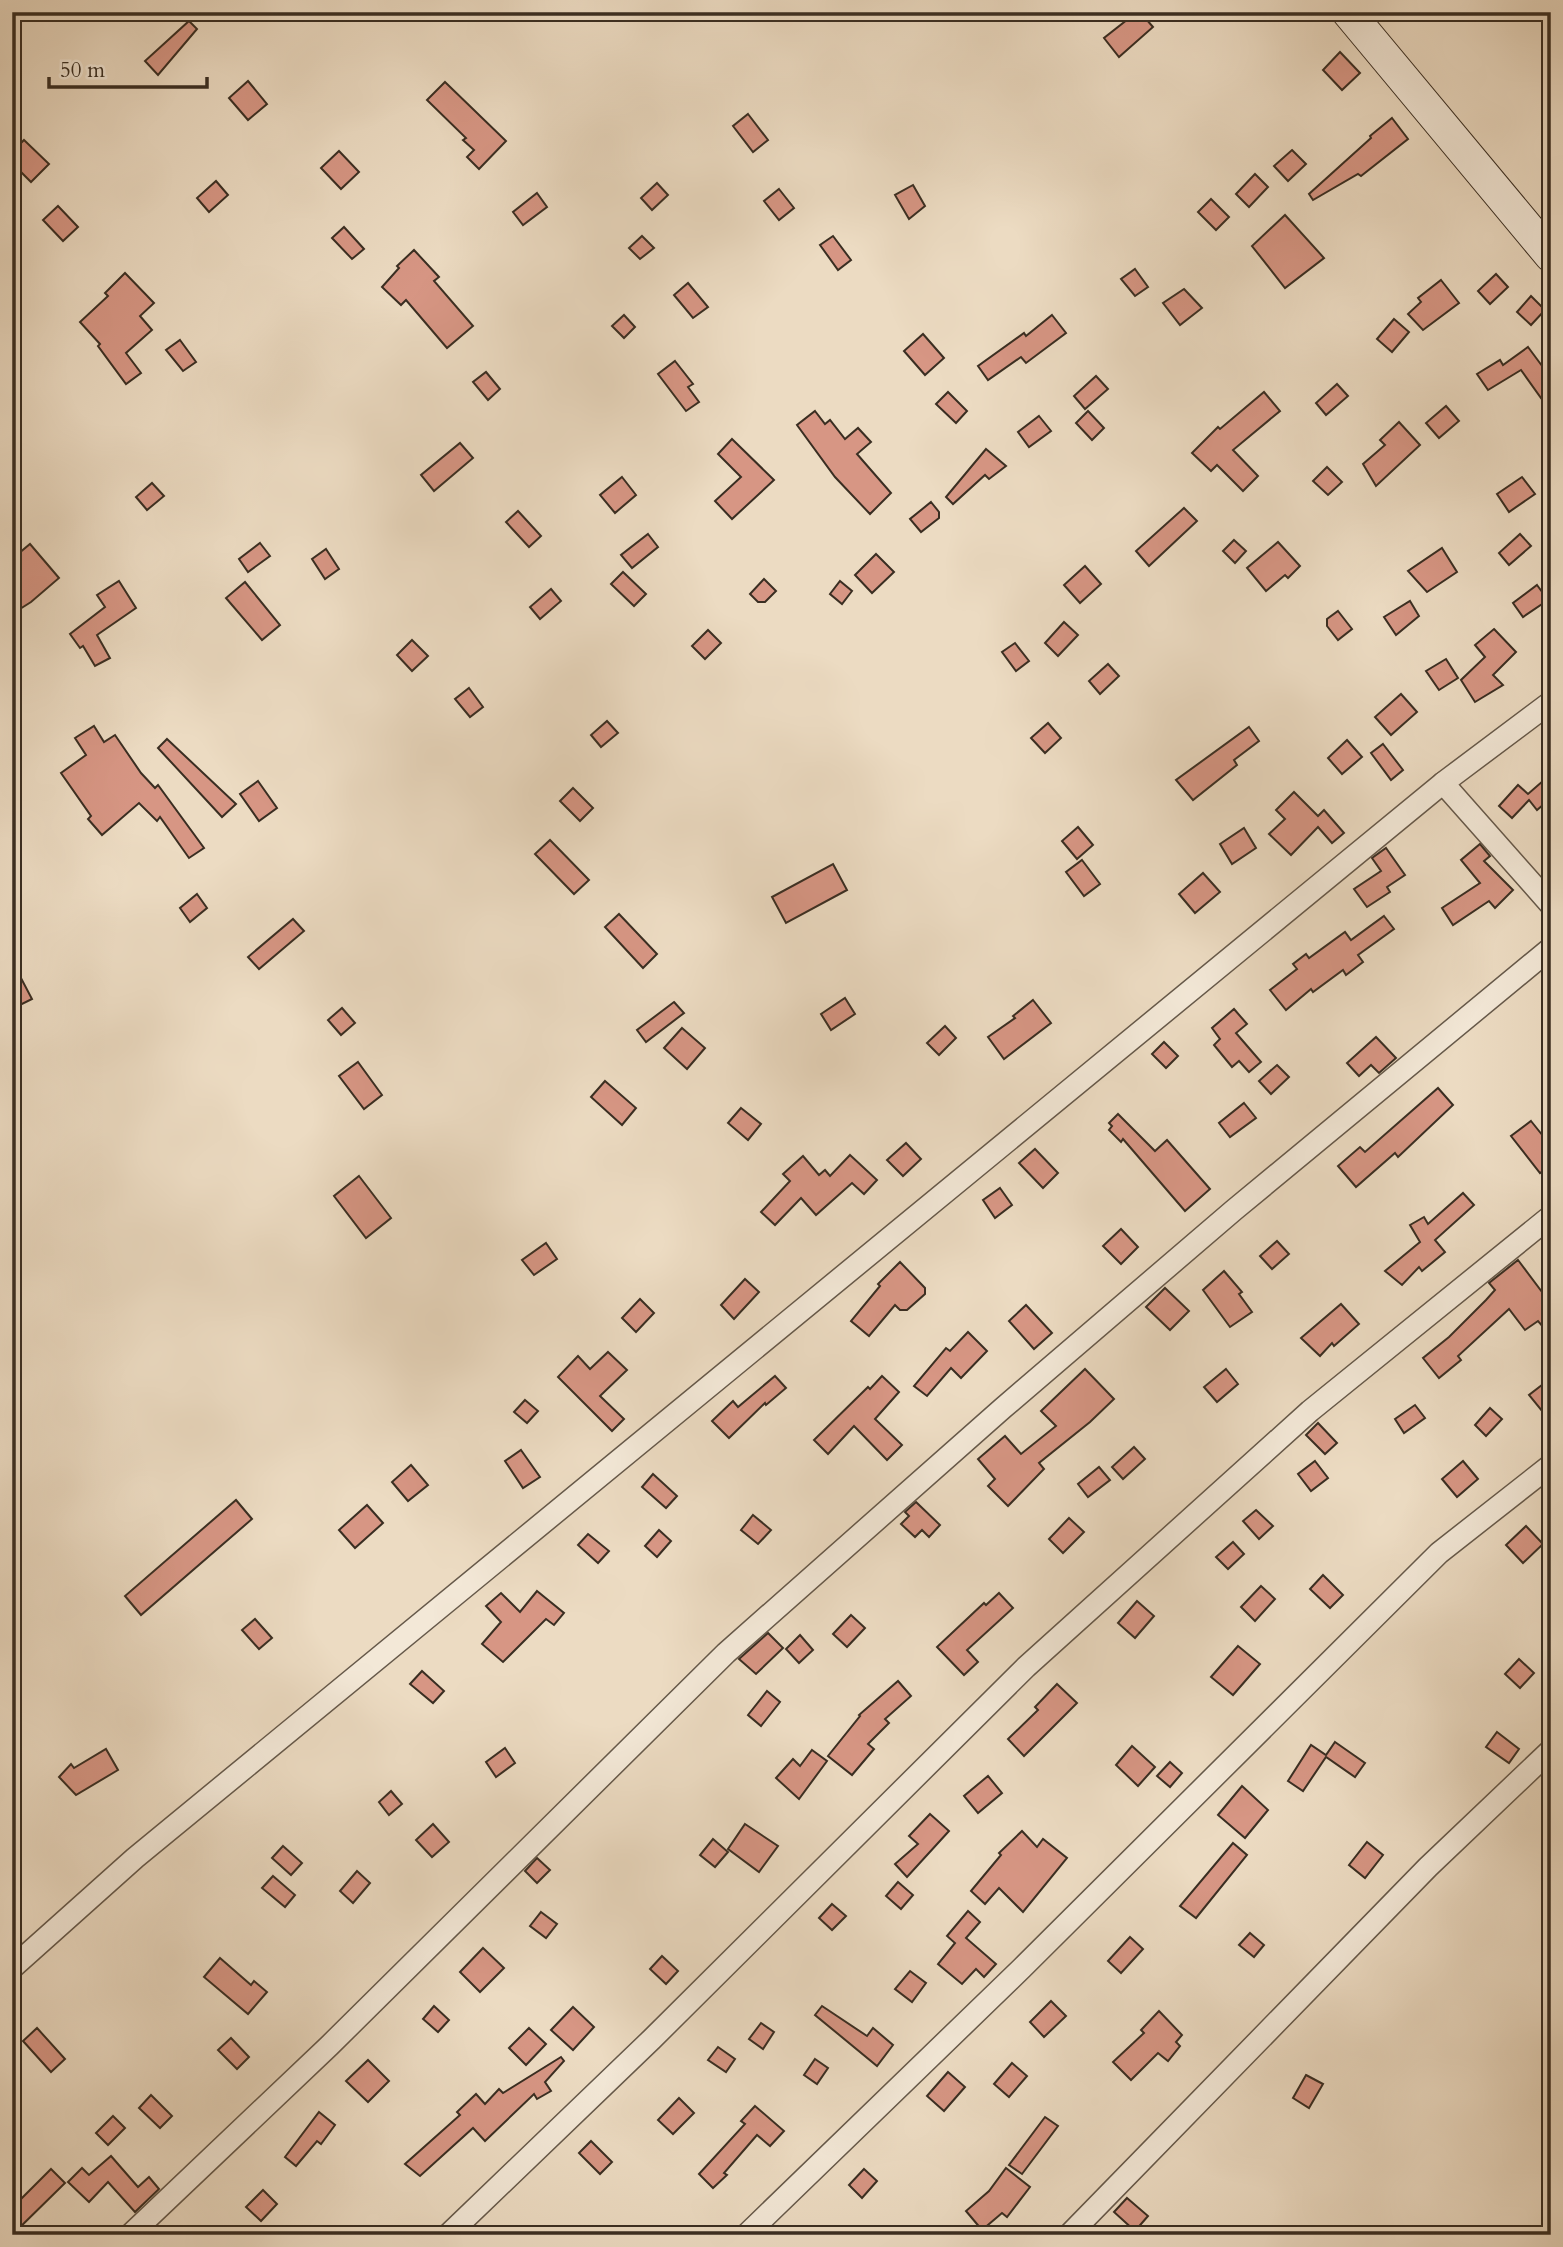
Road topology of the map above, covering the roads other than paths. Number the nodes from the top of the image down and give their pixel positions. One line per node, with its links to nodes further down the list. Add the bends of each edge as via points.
1 (1348, 12): 2 (street)
2 (1551, 256)
3 (1551, 702): 4 (street)
4 (1444, 783): 5 (street); 10 (street, via 135,1858)
5 (1551, 905)
6 (1551, 948): 11 (street, via 1234,1210 726,1653 329,2046)
7 (1551, 1216): 12 (street, via 1310,1411 1026,1667)
8 (1551, 1465): 13 (street, via 1439,1553)
9 (1551, 1749): 14 (street, via 1428,1867)
10 (12, 1968)
11 (130, 2235)
12 (448, 2235)
13 (746, 2235)
14 (1069, 2235)

